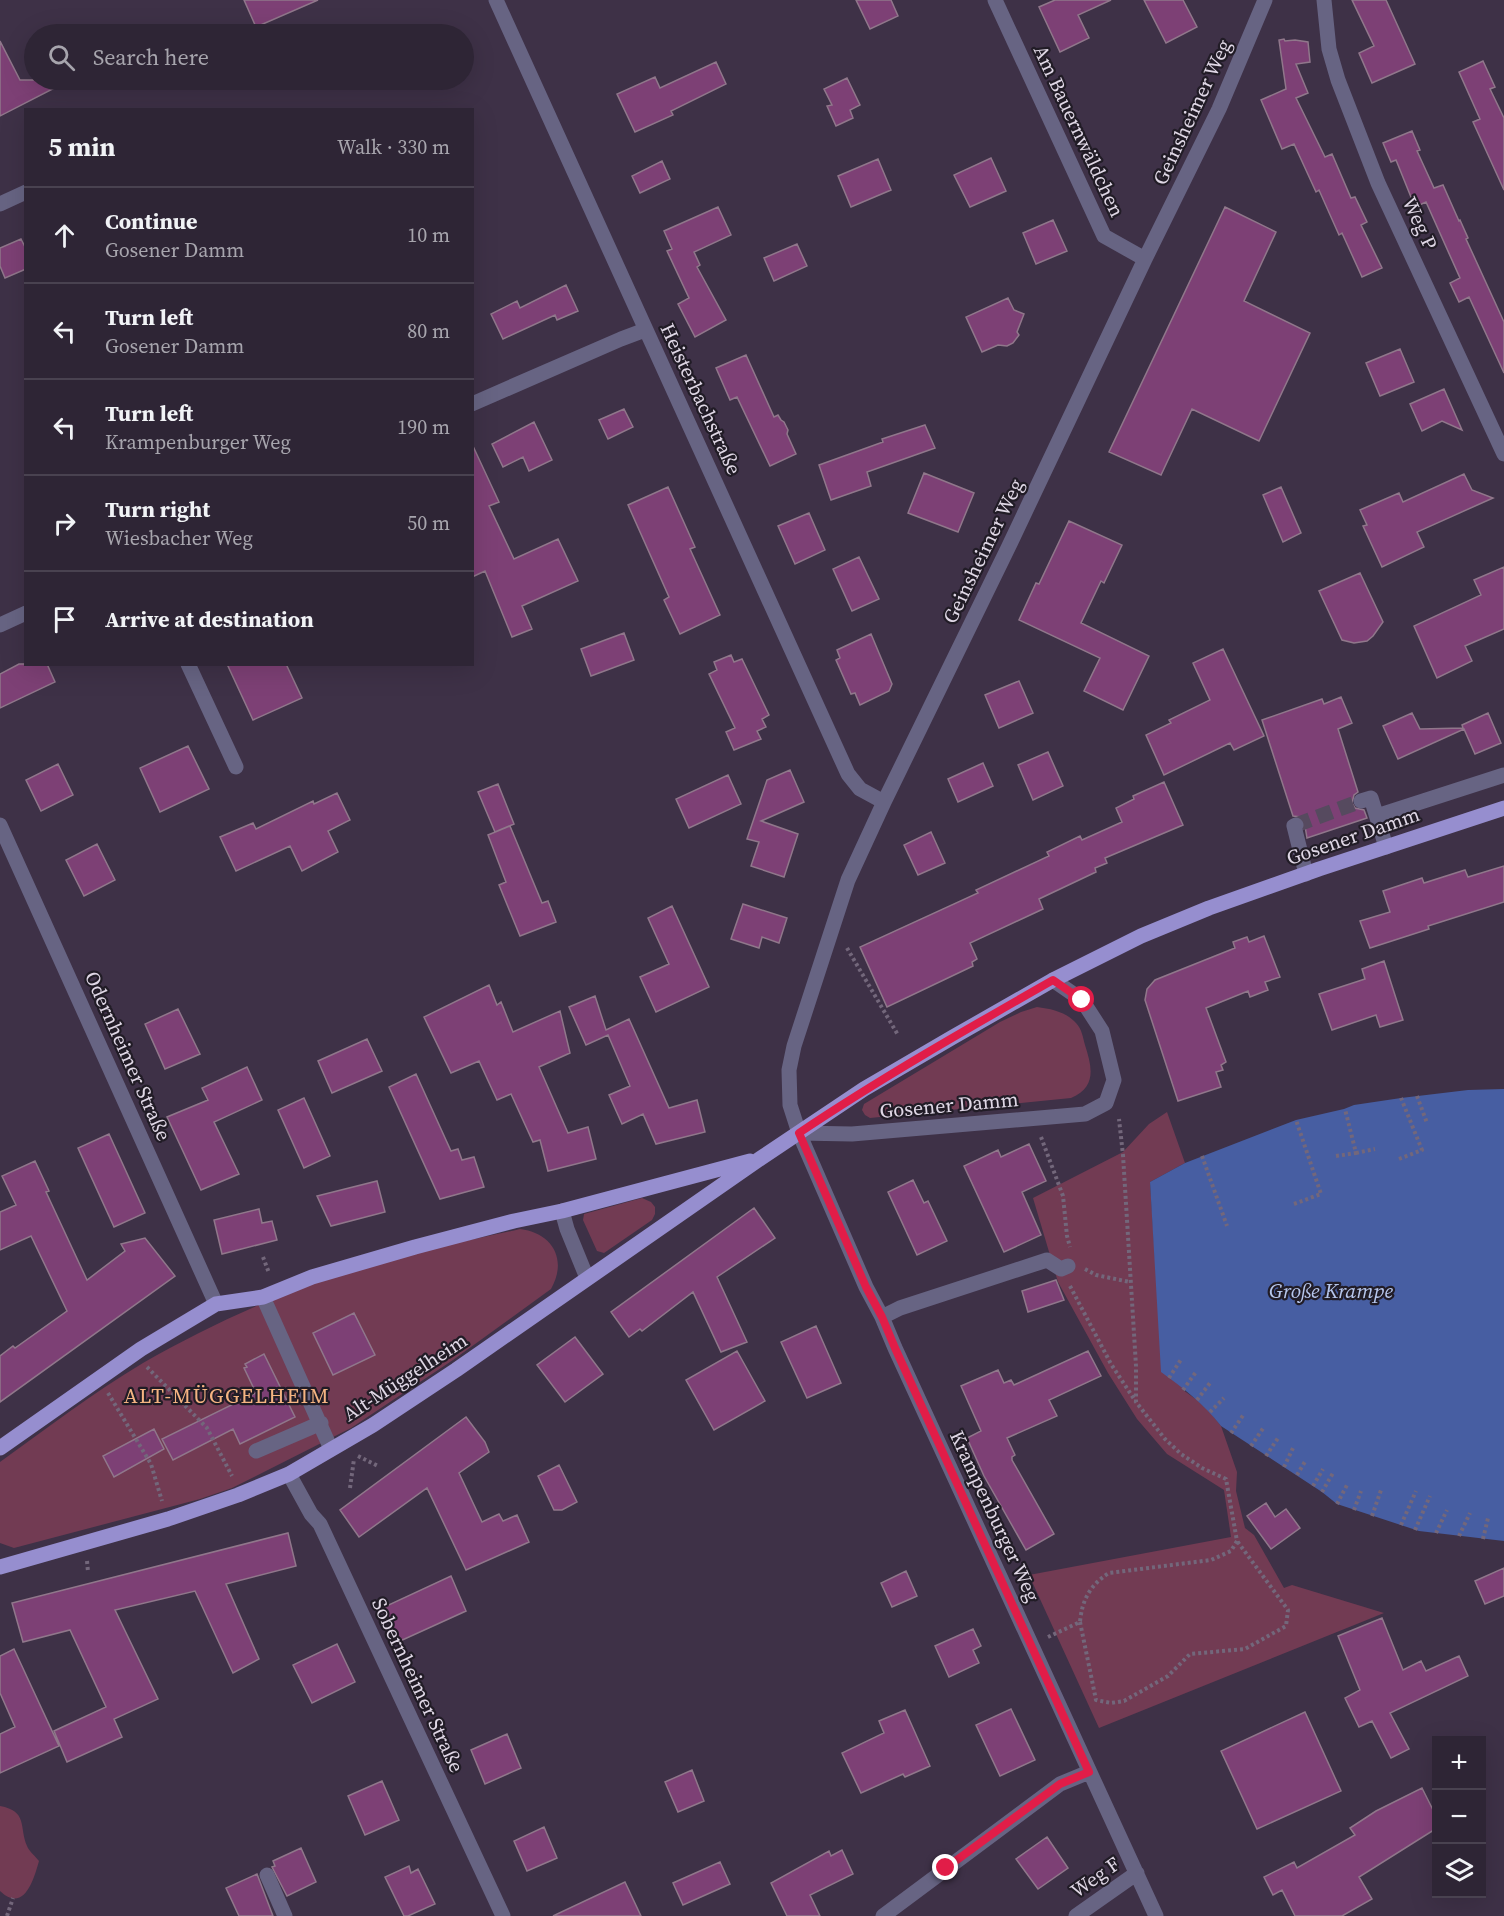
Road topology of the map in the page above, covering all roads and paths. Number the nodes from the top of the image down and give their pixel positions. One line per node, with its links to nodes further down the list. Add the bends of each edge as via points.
1 (496, 0): 8 (street, Heisterbachstraße)
2 (995, 0): 7 (street, Am Bauernwäldchen, via 1104,236)
3 (1265, 0): 7 (street, Geinsheimer Weg, via 1219,109)
4 (1324, 0): 10 (street, Weg P, via 1329,49 1338,80 1378,183)
5 (24, 193): 6 (street)
6 (0, 204)
7 (1145, 259): 17 (street, Geinsheimer Weg)
8 (645, 330): 9 (street); 17 (street, Heisterbachstraße, via 848,774 860,789)
9 (474, 403)
10 (1504, 454)
11 (24, 614): 12 (street)
12 (0, 625)
13 (189, 666): 14 (street)
14 (236, 767)
15 (1504, 775): 19 (street)
16 (1361, 801): 19 (street, via 1371,798)
17 (884, 802): 24 (street, Geinsheimer Weg, via 848,880)
18 (1504, 808): 22 (main road, Gosener Damm)
19 (1377, 816): 22 (street)
20 (0, 825): 48 (street, Odernheimer Straße)
21 (1296, 825): 23 (street)
22 (1386, 846): 23 (main road, Gosener Damm)
23 (1306, 874): 25 (main road, Gosener Damm, via 1141,936)
24 (829, 936): 26 (path, via 843,941); 33 (street, Geinsheimer Weg, via 789,1070 790,1105)
25 (1053, 980): 33 (main road, Gosener Damm, via 883,1078); 33 (street, Gosener Damm, via 1082,1000 1102,1031 1114,1080 1106,1103 1085,1114 852,1134)
26 (898, 1035)
27 (1417, 1096): 32 (path)
28 (1401, 1098): 40 (path, via 1422,1150)
29 (1344, 1109): 36 (path)
30 (1119, 1119): 46 (path)
31 (1296, 1120): 41 (path, via 1321,1194)
32 (1426, 1123)
33 (799, 1133): 39 (main road, Alt-Müggelheim); 49 (street, Krampenburger Weg)
34 (1041, 1137): 44 (path, via 1063,1196)
35 (1375, 1149): 36 (path)
36 (1356, 1153): 38 (path)
37 (1202, 1156): 43 (path)
38 (1336, 1156)
39 (761, 1158): 42 (main road, Alt-Müggelheim); 45 (main road, Alt-Müggelheim)
40 (1399, 1159)
41 (1294, 1204)
42 (562, 1211): 45 (street); 47 (main road, Alt-Müggelheim, via 370,1260)
43 (1227, 1226)
44 (1070, 1267): 46 (path); 49 (street, via 1047,1260); 59 (path, via 1111,1364)
45 (587, 1278): 69 (main road, Alt-Müggelheim, via 438,1383)
46 (1130, 1282): 59 (path)
47 (263, 1297): 48 (main road, Alt-Müggelheim); 62 (street)
48 (216, 1304): 50 (main road, Alt-Müggelheim)
49 (882, 1317): 105 (street, Krampenburger Weg)
50 (134, 1354): 53 (main road, Alt-Müggelheim); 86 (path, via 207,1428)
51 (1182, 1358): 54 (path)
52 (1196, 1372): 56 (path)
53 (99, 1378): 67 (main road, Alt-Müggelheim); 94 (path, via 151,1464)
54 (1170, 1378)
55 (1210, 1383): 58 (path)
56 (1183, 1390)
57 (1224, 1398): 60 (path)
58 (1197, 1400)
59 (1136, 1402): 100 (path, via 1181,1454 1226,1479)
60 (1210, 1412)
61 (1244, 1414): 64 (path)
62 (321, 1423): 69 (street); 70 (street)
63 (1264, 1427): 66 (path)
64 (1231, 1433)
65 (1278, 1438): 71 (path)
66 (1251, 1446)
67 (0, 1448)
68 (1293, 1448): 74 (path)
69 (331, 1449): 77 (main road, Alt-Müggelheim)
70 (256, 1451)
71 (1266, 1456)
72 (1306, 1460): 78 (path)
73 (378, 1466): 81 (path, via 354,1454)
74 (1284, 1467)
75 (1323, 1469): 80 (path)
76 (1333, 1473): 85 (path)
77 (290, 1474): 86 (main road, Alt-Müggelheim); 112 (street, Sobernheimer Straße, via 320,1524)
78 (1297, 1475)
79 (1347, 1485): 88 (path)
80 (1313, 1486)
81 (350, 1488)
82 (1381, 1490): 92 (path)
83 (1361, 1491): 89 (path)
84 (1416, 1491): 95 (path)
85 (1322, 1492)
86 (238, 1495): 94 (main road, Alt-Müggelheim)
87 (1431, 1496): 96 (path)
88 (1337, 1504)
89 (1354, 1510)
90 (1447, 1510): 97 (path)
91 (1470, 1513): 98 (path)
92 (1372, 1516)
93 (1488, 1518): 99 (path)
94 (168, 1519): 102 (main road, Alt-Müggelheim)
95 (1401, 1525)
96 (1415, 1530)
97 (1436, 1533)
98 (1459, 1536)
99 (1483, 1539)
100 (1237, 1541): 104 (path, via 1231,1551 1212,1560 1108,1573 1088,1592); 104 (path, via 1288,1611 1286,1626 1245,1649 1190,1653 1168,1676 1124,1701 1111,1703 1096,1700)
101 (87, 1561): 103 (path)
102 (0, 1567)
103 (88, 1572)
104 (1080, 1622): 105 (path)
105 (1031, 1645): 106 (street, Krampenburger Weg)
106 (1089, 1772): 107 (street, Krampenburger Weg); 113 (street, via 1060,1784)
107 (1137, 1873): 114 (street, Weg F); 115 (street, Krampenburger Weg)
108 (267, 1875): 111 (street)
109 (13, 1898): 110 (path)
110 (7, 1916)
111 (285, 1916)
112 (503, 1916)
113 (883, 1916)
114 (1076, 1916)
115 (1156, 1916)

